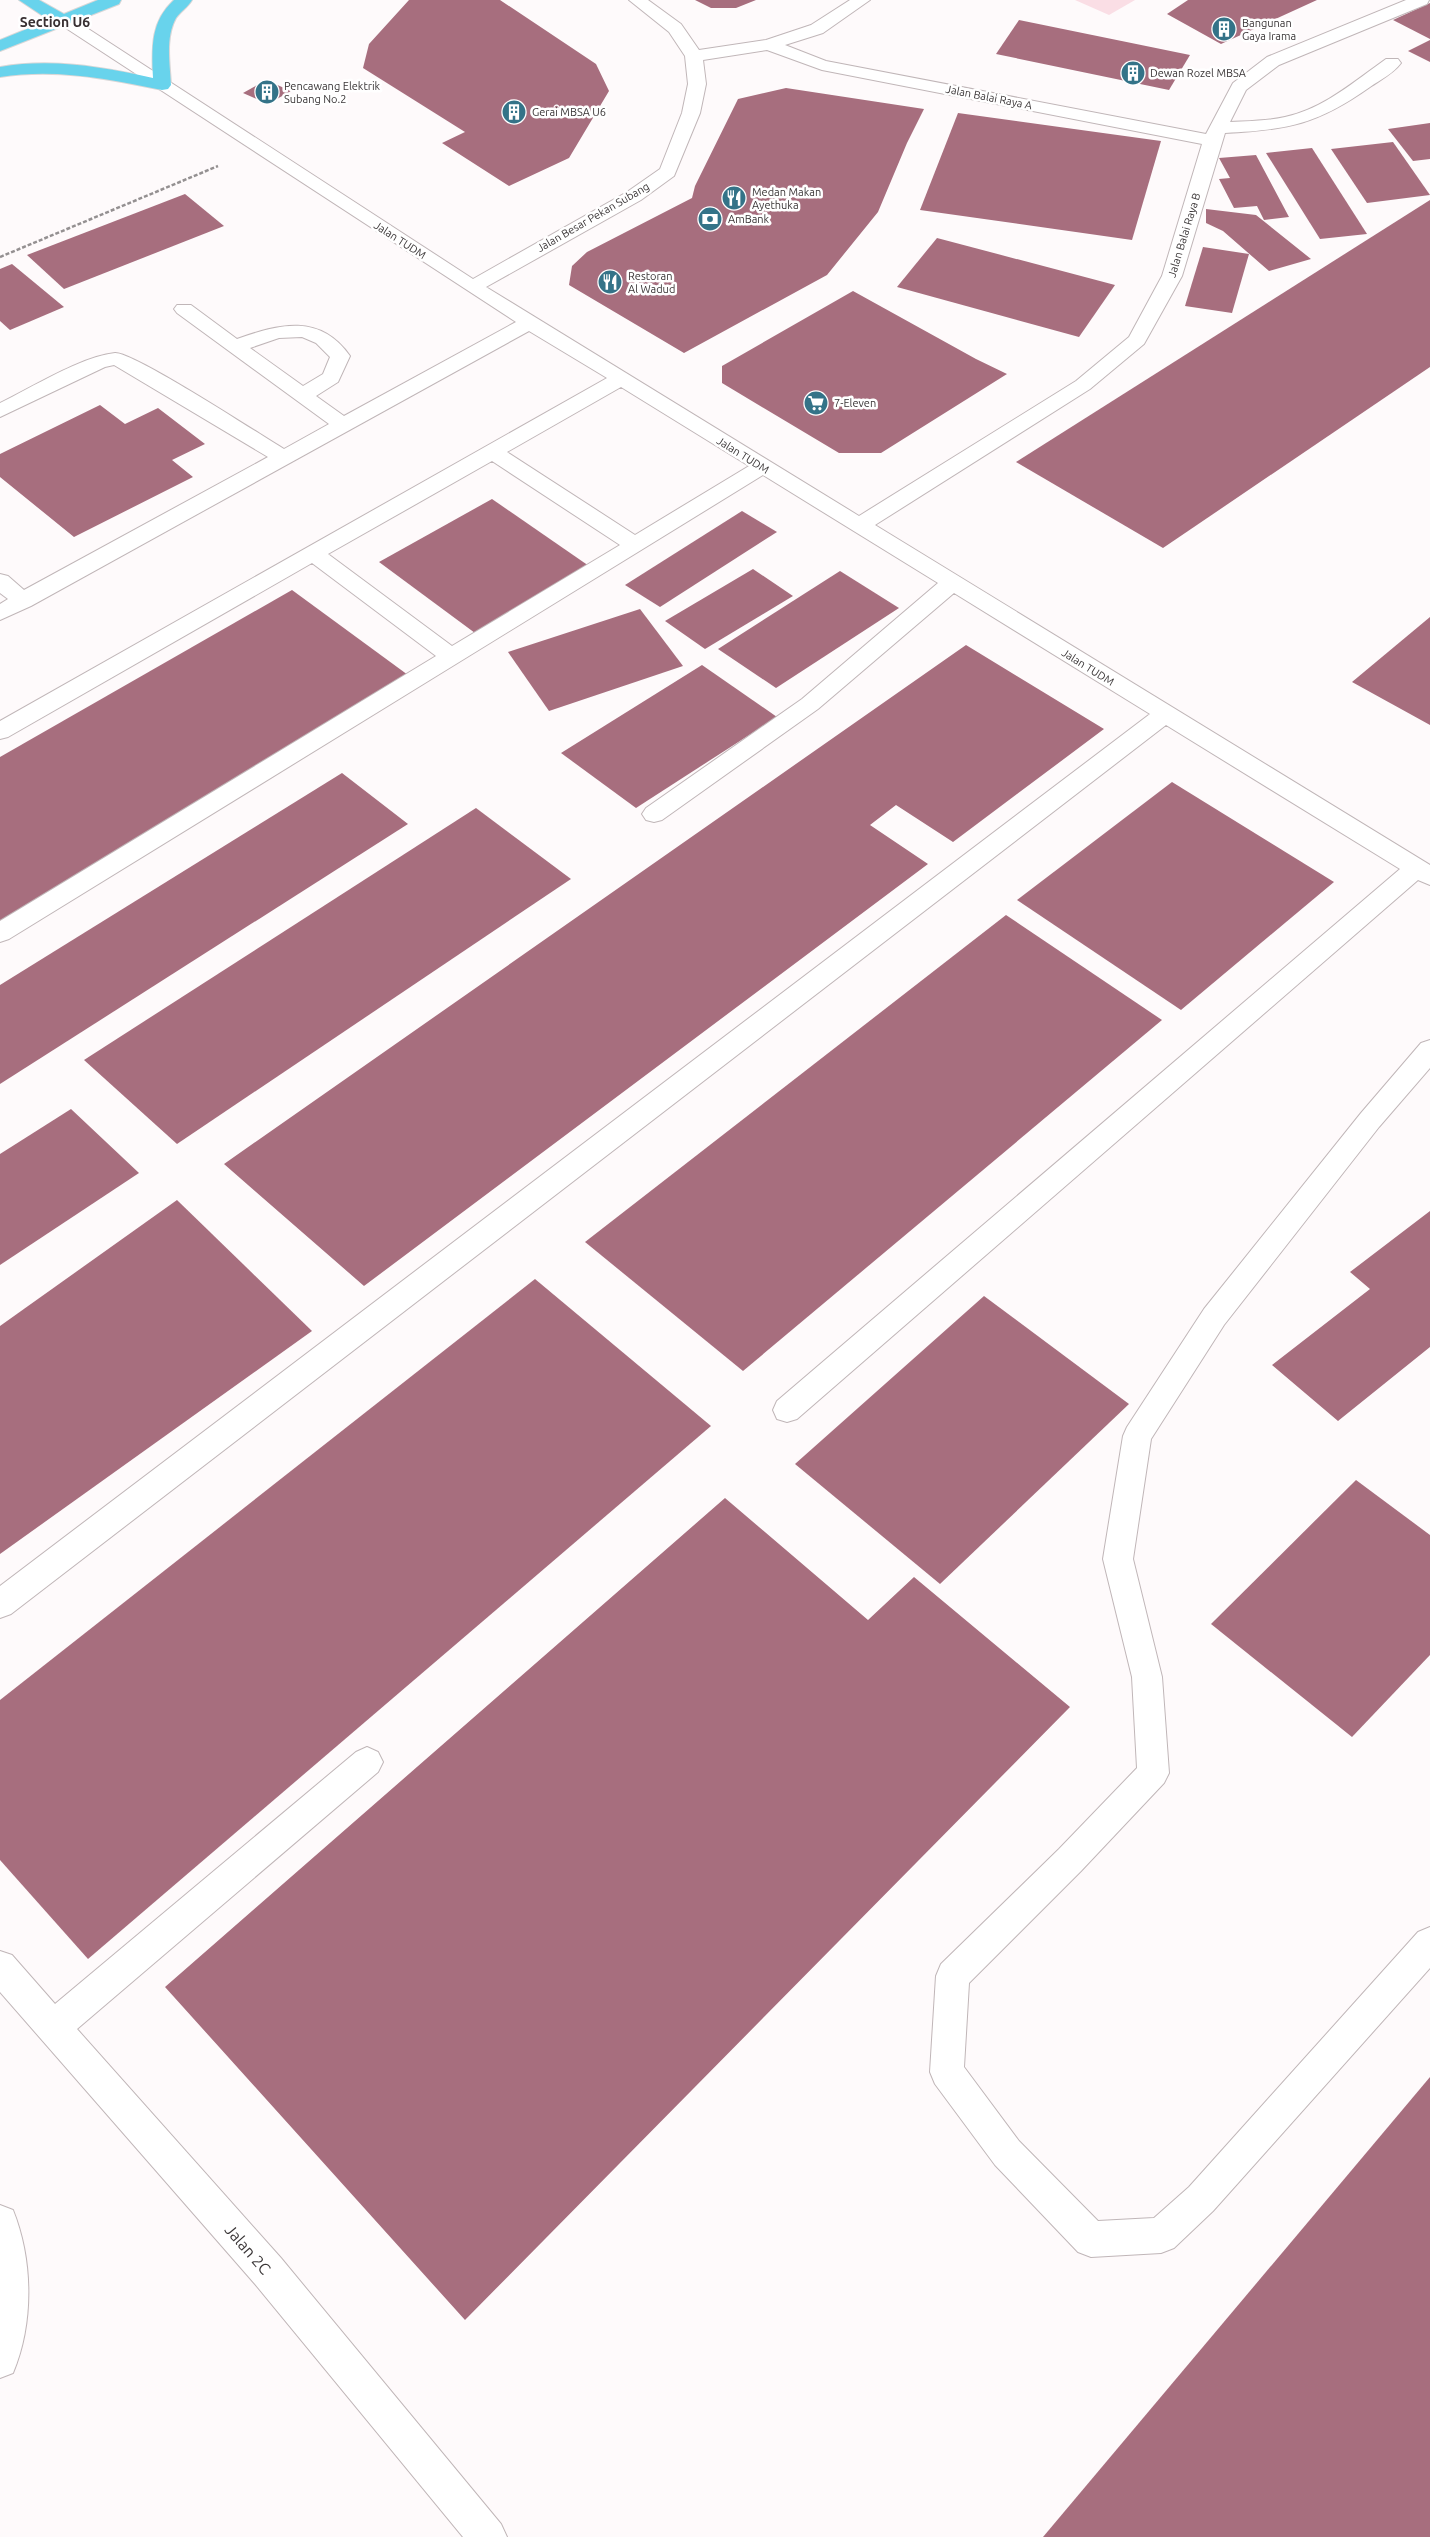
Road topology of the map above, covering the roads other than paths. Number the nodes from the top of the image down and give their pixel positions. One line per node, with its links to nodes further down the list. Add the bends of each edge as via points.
1 (27, 0): 7 (main road)
2 (114, 0): 7 (main road)
3 (184, 0): 13 (main road, via 176,6 165,24 159,45)
4 (637, 0): 10 (street, Jalan Besar Pekan Subang, via 675,28)
5 (862, 0): 8 (street, via 817,29)
6 (1421, 0): 14 (street, Jalan Balai Raya B, via 1273,61 1239,87)
7 (64, 21): 9 (main road); 13 (street, Jalan TUDM)
8 (769, 45): 10 (street); 14 (street, Jalan Balai Raya A, via 822,65)
9 (0, 46)
10 (694, 56): 15 (street, Jalan Besar Pekan Subang, via 697,84 691,114 668,172 634,196)
11 (1392, 63): 14 (street, Jalan Balai Raya A, via 1303,118)
12 (0, 72): 13 (main road, via 45,66)
13 (162, 85): 15 (street, Jalan TUDM)
14 (1215, 134): 26 (street, Jalan Balai Raya B, via 1172,276 1137,340 1083,386)
15 (472, 287): 17 (street, Jalan TUDM)
16 (184, 309): 18 (street)
17 (531, 322): 19 (street, Jalan TUDM); 22 (street)
18 (235, 346): 20 (street); 20 (street, via 296,330 322,338 340,356 334,375)
19 (622, 378): 23 (street); 25 (street, Jalan TUDM)
20 (301, 394): 22 (street)
21 (0, 411): 24 (street, via 100,362 117,359 144,372)
22 (343, 425): 24 (street)
23 (491, 451): 27 (street); 28 (street)
24 (284, 458): 31 (street)
25 (762, 467): 26 (street, Jalan TUDM); 27 (street)
26 (858, 526): 30 (street, Jalan TUDM)
27 (635, 545): 33 (street)
28 (312, 552): 33 (street); 35 (street)
29 (0, 581): 31 (street)
30 (952, 583): 34 (street, Jalan TUDM); 36 (street, via 810,704)
31 (23, 600): 32 (street)
32 (0, 613)
33 (452, 657): 38 (street)
34 (1165, 714): 37 (street, Jalan TUDM); 41 (street)
35 (0, 731)
36 (654, 814)
37 (1423, 872): 40 (street)
38 (0, 932)
39 (1430, 1050): 43 (street, via 1370,1120 1214,1317 1137,1436 1118,1559 1147,1677 1153,1773 953,1976 947,2072 1007,2153 1091,2239 1161,2235 1201,2199)
40 (787, 1410)
41 (0, 1604)
42 (367, 1762): 45 (street)
43 (1430, 1943)
44 (0, 1967): 45 (street, Jalan 2C)
45 (53, 2028): 48 (street, Jalan 2C, via 268,2271)
46 (0, 2223): 47 (street, via 12,2291)
47 (0, 2360)
48 (488, 2537)

